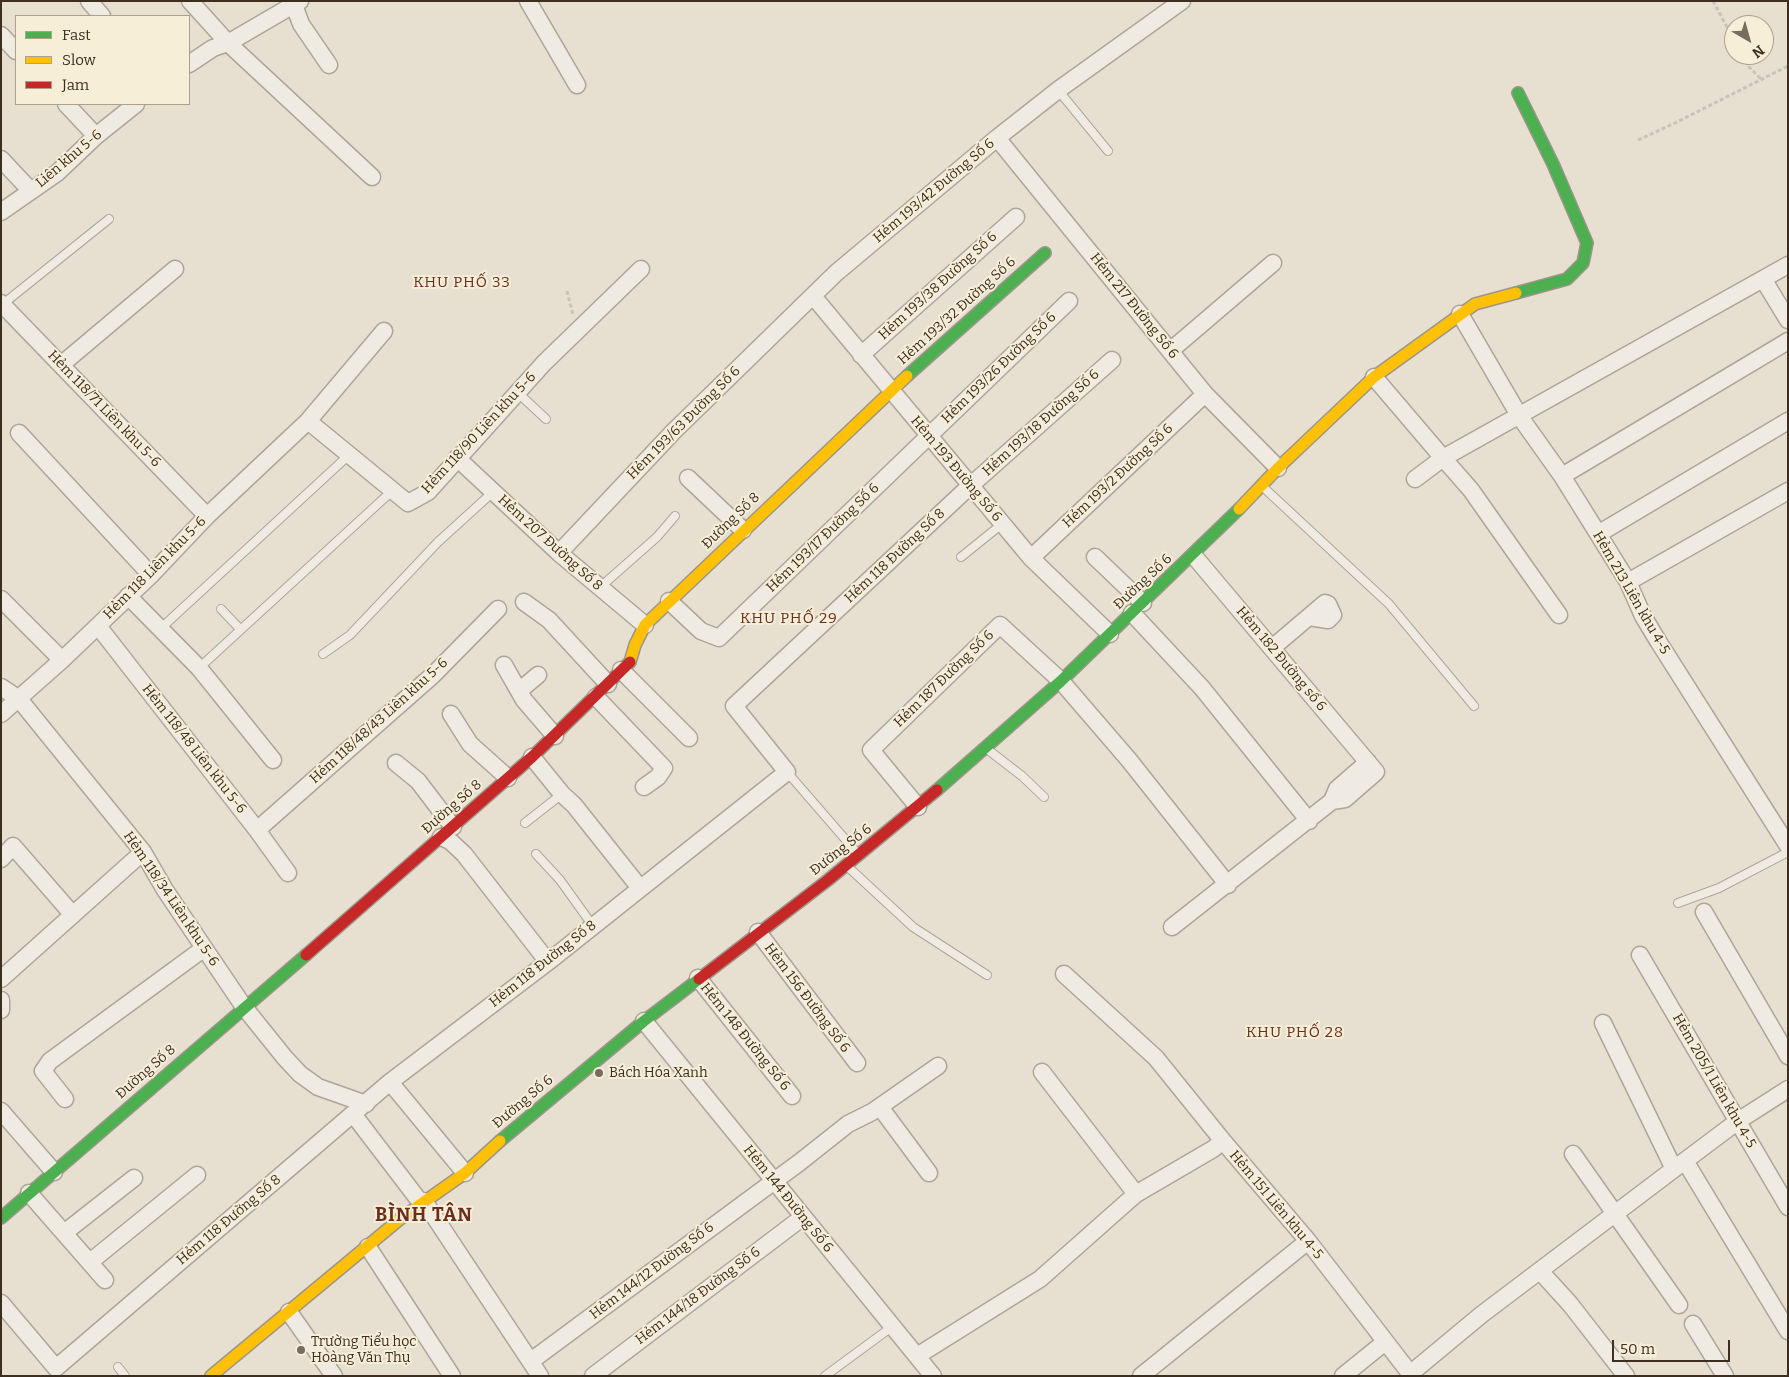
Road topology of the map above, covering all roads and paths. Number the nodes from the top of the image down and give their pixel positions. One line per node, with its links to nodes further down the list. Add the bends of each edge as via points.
1 (89, 1): 7 (street)
2 (190, 1): 10 (street)
3 (528, 1): 17 (street)
4 (1182, 1): 18 (street, Hẻm 193/42 Đường Số 6)
5 (1713, 1): 8 (path)
6 (297, 3): 10 (street); 13 (street, via 301,24)
7 (101, 15)
8 (1724, 21)
9 (1, 35): 11 (street)
10 (228, 42): 12 (street); 27 (street)
11 (15, 50)
12 (190, 63)
13 (329, 65)
14 (1747, 65): 16 (path)
15 (1788, 66): 16 (path)
16 (1762, 80): 24 (path)
17 (577, 85)
18 (1058, 90): 23 (street, Hẻm 193/42 Đường Số 6); 25 (lane)
19 (1518, 93): 42 (street, Đường Số 6, via 1587,244 1583,263 1567,279 1475,304)
20 (67, 105): 22 (street)
21 (135, 105): 22 (street, Liên khu 5-6)
22 (96, 136): 28 (street, Liên khu 5-6, via 68,164)
23 (997, 138): 39 (street, Hẻm 193/42 Đường Số 6); 47 (street, Hẻm 217 Đường Số 6)
24 (1638, 140)
25 (1108, 152)
26 (1, 160): 28 (street)
27 (372, 177)
28 (31, 191): 29 (street, Liên khu 5-6)
29 (1, 212)
30 (1016, 217): 48 (street, Hẻm 193/38 Đường Số 6)
31 (109, 218): 41 (lane)
32 (1045, 253): 52 (street, Hẻm 193/32 Đường Số 6)
33 (1273, 263): 47 (street)
34 (1788, 265): 37 (street)
35 (175, 269): 50 (street)
36 (642, 270): 44 (street, Hẻm 118/90 Liên khu 5-6)
37 (1764, 279): 43 (street); 55 (street)
38 (567, 291): 44 (path)
39 (813, 296): 48 (street, Hẻm 193 Đường Số 6); 78 (street, Hẻm 193/63 Đường Số 6, via 674,431)
40 (1069, 301): 60 (street, Hẻm 193/26 Đường Số 6)
41 (2, 303): 50 (street, Hẻm 118/71 Liên khu 5-6)
42 (1460, 314): 51 (street, Đường Số 6); 55 (street, Hẻm 213 Liên khu 4-5)
43 (1788, 320)
44 (579, 329): 53 (street, Hẻm 118/90 Liên khu 5-6)
45 (384, 331): 57 (street, Hẻm 118 Liên khu 5-6)
46 (1788, 341): 65 (street)
47 (1170, 351): 54 (street, Hẻm 217 Đường Số 6)
48 (861, 355): 52 (street, Hẻm 193 Đường Số 6)
49 (1112, 360): 68 (street, Hẻm 193/18 Đường Số 6)
50 (62, 364): 73 (street, Hẻm 118/71 Liên khu 5-6)
51 (1374, 377): 63 (street); 64 (street, Đường Số 6)
52 (890, 391): 60 (street, Hẻm 193 Đường Số 6); 76 (street, Đường Số 8)
53 (517, 392): 56 (lane); 62 (street, Hẻm 118/90 Liên khu 5-6)
54 (1205, 394): 64 (street, Hẻm 217 Đường Số 6); 82 (street, Hẻm 193/2 Đường Số 6)
55 (1520, 417): 63 (street); 65 (street, Hẻm 213 Liên khu 4-5)
56 (546, 418)
57 (308, 421): 61 (street, Hẻm 118/90 Liên khu 5-6); 73 (street, Hẻm 118 Liên khu 5-6)
58 (1788, 422): 77 (street)
59 (19, 433): 83 (street)
60 (929, 436): 68 (street, Hẻm 193 Đường Số 6); 88 (street, Hẻm 193/17 Đường Số 6, via 719,638 701,630)
61 (351, 454): 71 (street, Hẻm 118/90 Liên khu 5-6); 98 (lane)
62 (457, 458): 71 (street, Hẻm 118/90 Liên khu 5-6, via 428,492 408,503); 72 (street, Hẻm 207 Đường Số 8)
63 (1442, 458): 67 (street); 93 (street, via 1471,490)
64 (1278, 468): 69 (street, Đường Số 6)
65 (1562, 476): 77 (street, Hẻm 213 Liên khu 4-5)
66 (688, 478): 76 (street)
67 (1414, 479)
68 (970, 486): 75 (street, Hẻm 193 Đường Số 6); 122 (street, Hẻm 118 Đường Số 8, via 734,706)
69 (1262, 486): 79 (street, Đường Số 6); 113 (lane, via 1389,604)
70 (1788, 491): 84 (street)
71 (392, 492): 97 (lane)
72 (493, 492): 78 (street, Hẻm 207 Đường Số 8); 101 (lane, via 438,542 350,635)
73 (207, 516): 83 (street, Hẻm 118 Liên khu 5-6)
74 (675, 516): 85 (lane)
75 (1002, 524): 80 (lane); 82 (street, Hẻm 193 Đường Số 6)
76 (743, 530): 88 (street, Đường Số 8)
77 (1598, 534): 84 (street, Hẻm 213 Liên khu 4-5)
78 (559, 553): 85 (street, Hẻm 207 Đường Số 8)
79 (1194, 556): 90 (street, Đường Số 6); 100 (street, Hẻm 182 Đường số 6)
80 (961, 557)
81 (1095, 557): 90 (street)
82 (1031, 558): 99 (street, Hẻm 193 Đường Số 6)
83 (151, 575): 86 (street, Hẻm 118 Liên khu 5-6)
84 (1628, 582): 132 (street, Hẻm 213 Liên khu 4-5, via 1658,641)
85 (602, 589): 95 (street, Hẻm 207 Đường Số 8)
86 (128, 596): 96 (street, Hẻm 118 Liên khu 5-6); 98 (street)
87 (1, 599): 102 (street)
88 (669, 601): 95 (street, Đường Số 8)
89 (524, 602): 108 (street, via 554,626)
90 (1138, 608): 99 (street, Đường Số 6); 128 (street)
91 (221, 609): 97 (lane)
92 (498, 609): 130 (street, Hẻm 118/48/43 Liên khu 5-6, via 433,675)
93 (1559, 615)
94 (1309, 617): 100 (street)
95 (645, 625): 105 (street, Đường Số 8, via 632,660)
96 (98, 626): 102 (street, Hẻm 118 Liên khu 5-6); 130 (street, Hẻm 118/48 Liên khu 5-6)
97 (240, 629): 104 (lane)
98 (159, 630): 104 (street)
99 (1110, 634): 107 (street, Đường Số 6)
100 (1272, 648): 128 (street, Hẻm 182 Đường số 6, via 1368,762 1337,789 1332,801)
101 (323, 654)
102 (62, 660): 112 (street, Hẻm 118 Liên khu 5-6)
103 (504, 665): 110 (street)
104 (198, 668): 120 (street)
105 (621, 670): 108 (street, Đường Số 8); 117 (street)
106 (538, 675): 110 (street)
107 (1061, 681): 118 (street, Đường Số 6); 127 (street, Hẻm 187 Đường Số 6, via 1000,625 871,750); 139 (street, via 1129,760)
108 (608, 684): 111 (street, Đường Số 8)
109 (1, 688): 112 (street, Hẻm 118/34 Liên khu 5-6)
110 (519, 691): 116 (street)
111 (596, 697): 116 (street, Đường Số 8); 124 (street, via 664,768)
112 (19, 699): 114 (street, Hẻm 118 Liên khu 5-6); 133 (street, Hẻm 118/34 Liên khu 5-6)
113 (1474, 706)
114 (1, 714)
115 (450, 714): 123 (street, via 470,744)
116 (554, 736): 119 (street, Đường Số 8)
117 (689, 738)
118 (986, 748): 126 (lane); 127 (street, Đường Số 6)
119 (532, 757): 123 (street, Đường Số 8); 125 (street)
120 (273, 760)
121 (396, 763): 131 (street, via 418,781)
122 (787, 772): 135 (lane); 140 (street, Hẻm 118 Đường Số 8)
123 (508, 778): 131 (street, Đường Số 8)
124 (644, 787)
125 (562, 794): 129 (lane); 140 (street)
126 (1044, 797)
127 (918, 807): 135 (street, Đường Số 6)
128 (1308, 820): 139 (street)
129 (525, 824)
130 (258, 830): 138 (street, Hẻm 118/48 Liên khu 5-6)
131 (447, 832): 149 (street, via 450,841 464,854); 155 (street, Đường Số 8)
132 (1787, 845): 141 (lane, via 1719,888)
133 (143, 852): 143 (street); 147 (street, Hẻm 118/34 Liên khu 5-6)
134 (536, 854): 144 (lane, via 560,880)
135 (860, 855): 137 (street, Đường Số 6)
136 (1, 858): 143 (street, via 13,846)
137 (846, 865): 146 (street, Đường Số 6); 151 (lane, via 913,927)
138 (288, 873)
139 (1228, 885): 145 (street)
140 (640, 888): 144 (street, Hẻm 118 Đường Số 8)
141 (1678, 903)
142 (1704, 912): 159 (street)
143 (73, 915): 153 (street)
144 (593, 926): 149 (street, Hẻm 118 Đường Số 8)
145 (1172, 927)
146 (758, 932): 152 (street, Đường Số 6); 160 (street, Hẻm 156 Đường Số 6)
147 (204, 948): 155 (street, Hẻm 118/34 Liên khu 5-6); 166 (street, via 50,1061 43,1072)
148 (1640, 955): 170 (street, Hẻm 205/1 Liên khu 4-5)
149 (548, 962): 163 (street, Hẻm 118 Đường Số 8)
150 (1064, 974): 171 (street, via 1156,1058)
151 (987, 976)
152 (698, 978): 157 (street, Đường Số 6); 165 (street, Hẻm 148 Đường Số 6)
153 (1, 979)
154 (1, 1000): 156 (street)
155 (244, 1007): 168 (street, Hẻm 118/34 Liên khu 5-6, via 300,1074); 174 (street, Đường Số 8)
156 (1, 1010)
157 (644, 1021): 175 (street, Đường Số 6, via 514,1128); 179 (street, Hẻm 144 Đường Số 6)
158 (1603, 1023): 173 (street)
159 (1788, 1056)
160 (856, 1063)
161 (938, 1066): 167 (street, Hẻm 144/12 Đường Số 6)
162 (1042, 1072): 181 (street)
163 (390, 1082): 168 (street, Hẻm 118 Đường Số 8); 175 (street)
164 (1788, 1089): 170 (street)
165 (792, 1096)
166 (65, 1099)
167 (880, 1107): 176 (street); 179 (street, Hẻm 144/12 Đường Số 6, via 848,1124)
168 (359, 1109): 182 (street); 193 (street, Hẻm 118 Đường Số 8, via 56,1368)
169 (1, 1111): 174 (street)
170 (1738, 1121): 173 (street); 183 (street, Hẻm 205/1 Liên khu 4-5)
171 (1222, 1140): 181 (street, Hẻm 151 Liên khu 4-5, via 1213,1149); 188 (street, Hẻm 151 Liên khu 4-5)
172 (1573, 1154): 185 (street)
173 (1680, 1165): 185 (street); 198 (street)
174 (54, 1172): 180 (street, Đường Số 8)
175 (465, 1173): 182 (street, Đường Số 6)
176 (929, 1173)
177 (197, 1174): 190 (street)
178 (134, 1178): 187 (street)
179 (773, 1181): 186 (street, Hẻm 144 Đường Số 6); 201 (street, Hẻm 144/12 Đường Số 6)
180 (29, 1193): 184 (street, Đường Số 8); 187 (street)
181 (1136, 1194): 200 (street, Hẻm 151 Liên khu 4-5, via 1040,1279)
182 (422, 1202): 189 (street, Đường Số 6); 201 (street)
183 (1788, 1207)
184 (2, 1215)
185 (1613, 1215): 191 (street); 194 (street)
186 (802, 1216): 197 (street, Hẻm 144 Đường Số 6); 209 (street, Hẻm 144/18 Đường Số 6)
187 (64, 1233): 190 (street)
188 (1308, 1241): 199 (street, Hẻm 151 Liên khu 4-5); 212 (street)
189 (368, 1247): 195 (street, Đường Số 6); 207 (street)
190 (90, 1262): 192 (street)
191 (1540, 1271): 203 (street, via 1481,1315); 214 (street)
192 (105, 1280)
193 (1, 1303)
194 (1679, 1306)
195 (289, 1312): 205 (street, Đường Số 6); 206 (street)
196 (1693, 1324): 215 (street)
197 (893, 1326): 200 (street, Hẻm 144 Đường Số 6); 210 (lane)
198 (1788, 1331)
199 (1386, 1342): 203 (street, Hẻm 151 Liên khu 4-5); 213 (street)
200 (917, 1356): 211 (street, Hẻm 144 Đường Số 6)
201 (530, 1361): 208 (street)
202 (118, 1367): 204 (lane)
203 (1411, 1375)
204 (125, 1376)
205 (211, 1376)
206 (334, 1376)
207 (452, 1376)
208 (540, 1376)
209 (593, 1376)
210 (825, 1376)
211 (932, 1376)
212 (1141, 1376)
213 (1343, 1376)
214 (1626, 1376)
215 (1725, 1376)

